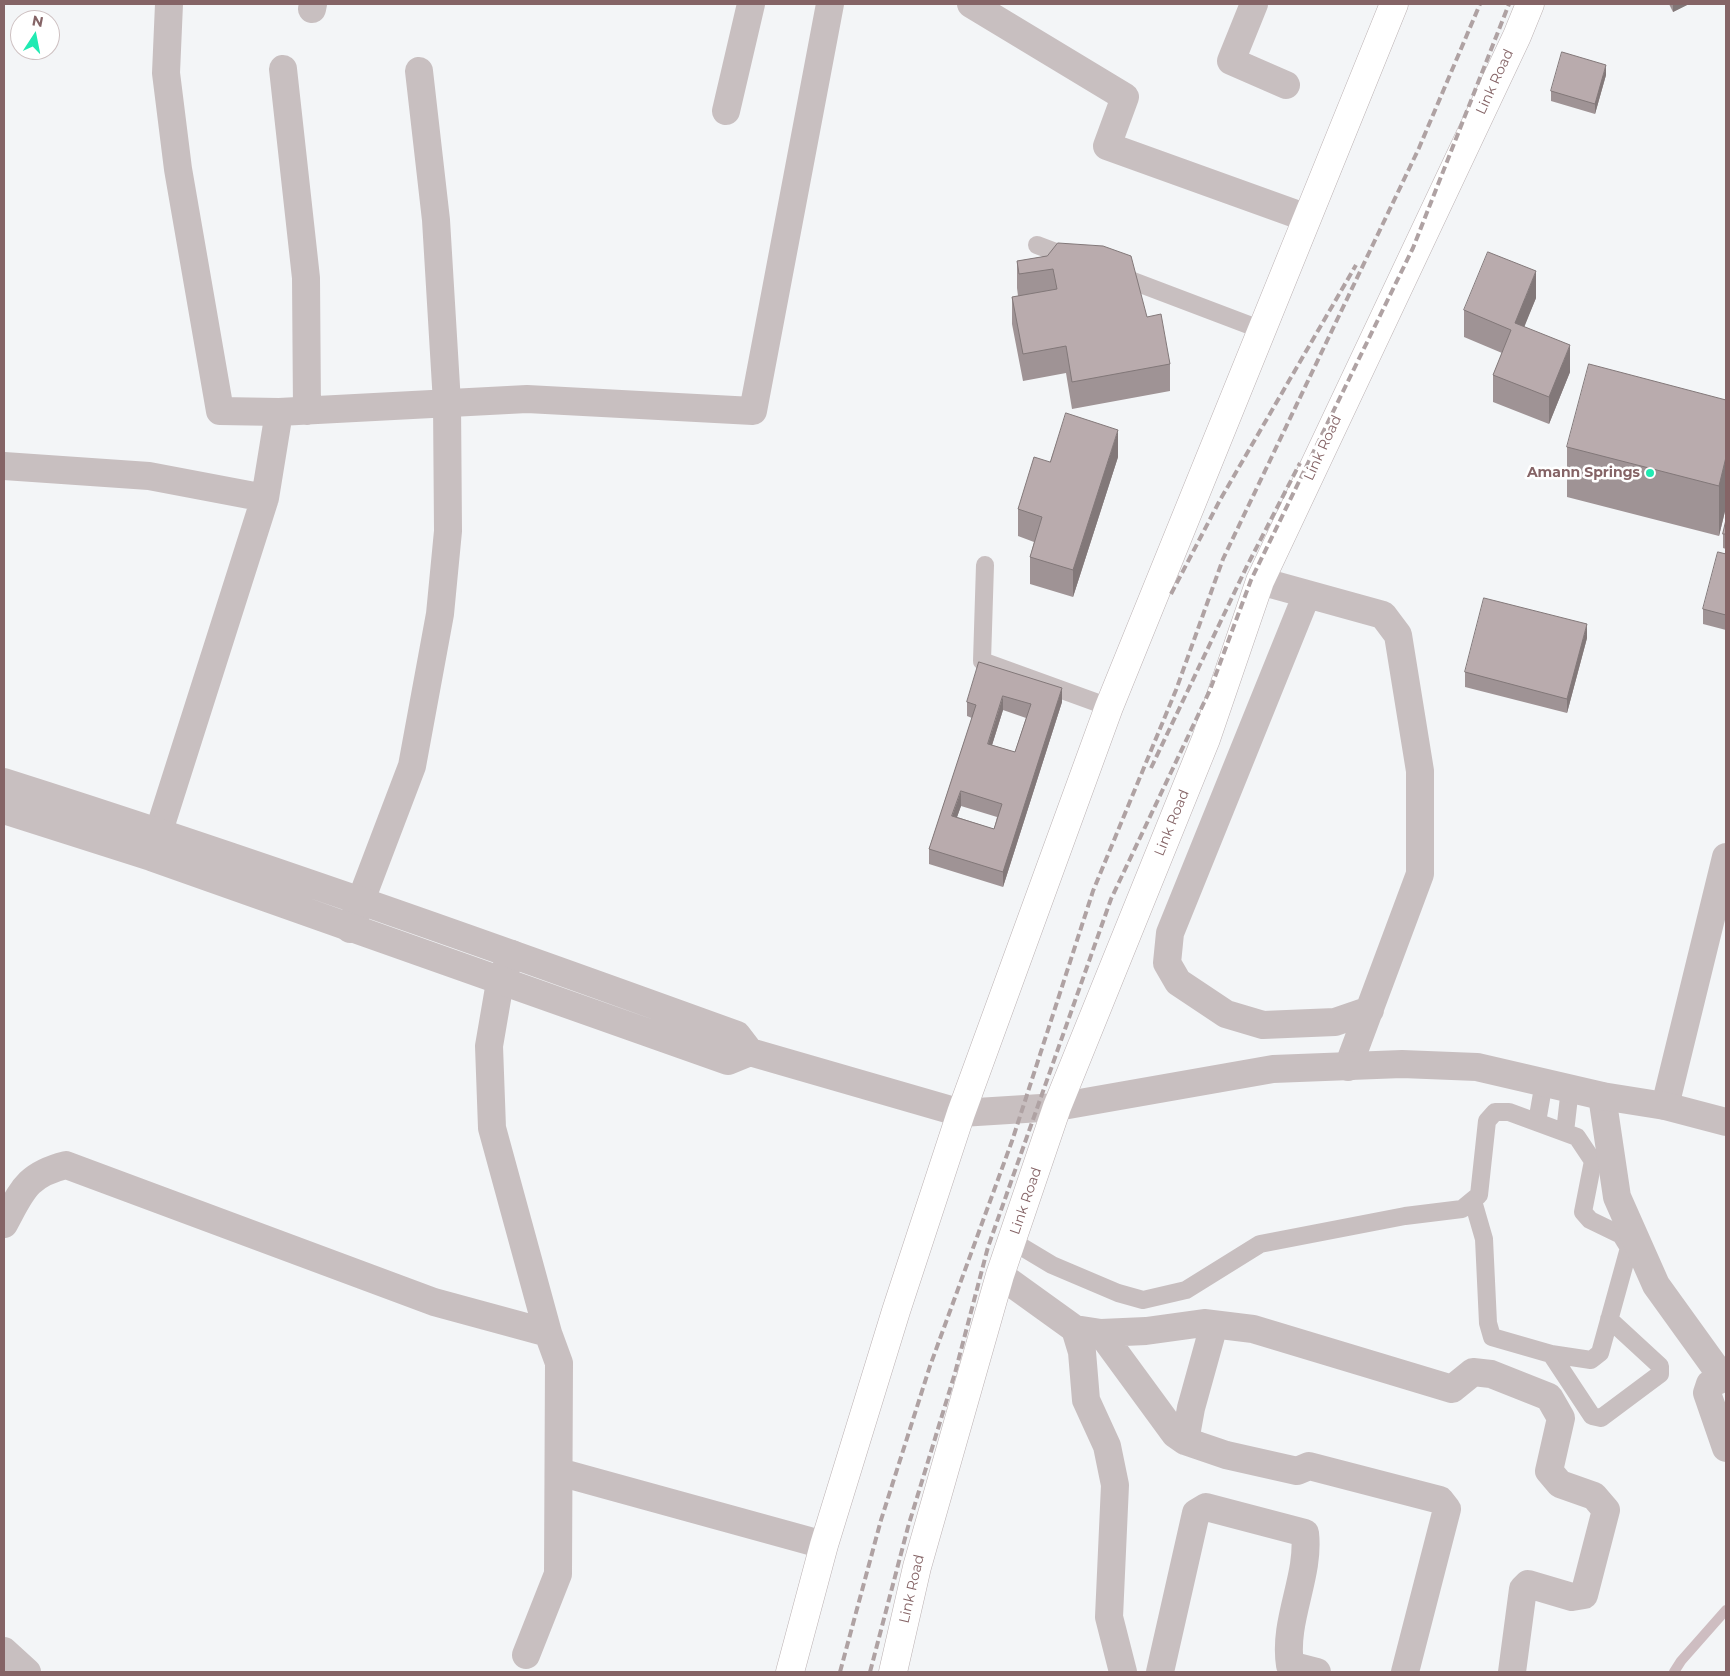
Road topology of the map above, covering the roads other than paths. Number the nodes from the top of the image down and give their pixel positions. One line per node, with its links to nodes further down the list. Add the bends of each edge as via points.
1 (169, 4): 17 (street, via 166,73 178,169 220,411)
2 (750, 4): 11 (street)
3 (830, 4): 15 (street, via 753,411 527,399)
4 (971, 4): 12 (street, via 1125,97 1107,146)
5 (1254, 4): 10 (street, via 1231,61)
6 (1394, 4): 12 (main road)
7 (1530, 4): 21 (main road, Link Road)
8 (283, 70): 16 (street, via 306,278)
9 (419, 72): 15 (street, via 436,220)
10 (1286, 85)
11 (726, 111)
12 (1307, 218): 14 (main road)
13 (1037, 245): 14 (lane)
14 (1262, 330): 23 (main road)
15 (447, 403): 16 (street); 29 (street, via 448,531 440,614 412,766)
16 (307, 411): 17 (street)
17 (279, 412): 19 (street)
18 (4, 466): 19 (street, via 149,476)
19 (265, 498): 26 (street)
20 (985, 565): 23 (lane, via 982,661)
21 (1260, 581): 22 (street); 40 (main road, Link Road, via 1206,740)
22 (1307, 594): 33 (street, via 1383,615 1398,635 1420,771 1420,874); 33 (street, via 1170,933 1167,963 1178,982 1226,1014 1263,1025 1335,1022)
23 (1110, 707): 41 (main road)
24 (4, 782): 26 (street)
25 (4, 810): 27 (street)
26 (160, 832): 27 (street); 29 (street)
27 (151, 857): 30 (street)
28 (1726, 857): 39 (street)
29 (359, 902): 30 (street); 31 (street)
30 (350, 929): 32 (street)
31 (512, 954): 32 (street); 34 (street, via 737,1035)
32 (500, 982): 34 (street, via 728,1061); 52 (street, via 489,1046 492,1128)
33 (1370, 1010): 35 (street)
34 (750, 1052): 41 (street)
35 (1348, 1067): 36 (street, via 1402,1064 1477,1067); 40 (street, via 1273,1069)
36 (1544, 1082): 37 (street); 42 (lane)
37 (1570, 1088): 38 (street); 44 (lane)
38 (1602, 1096): 39 (street); 54 (street, via 1616,1197 1656,1285)
39 (1665, 1106): 43 (street)
40 (1057, 1107): 41 (street); 47 (main road, Link Road)
41 (961, 1113): 58 (main road)
42 (1537, 1122): 44 (lane); 45 (lane, via 1509,1112 1495,1112 1487,1121 1479,1195)
43 (1726, 1122)
44 (1565, 1132): 49 (lane, via 1577,1137 1593,1161 1584,1212 1590,1220 1621,1235 1629,1248)
45 (1473, 1201): 47 (lane, via 1462,1209 1404,1216 1260,1244 1186,1290 1143,1300 1052,1265); 53 (lane, via 1484,1239 1488,1323 1492,1337)
46 (4, 1224): 52 (street, via 25,1186 44,1170 66,1165 434,1302)
47 (1012, 1241): 48 (main road, Link Road)
48 (1000, 1275): 51 (street); 63 (main road, Link Road, via 916,1566)
49 (1610, 1319): 53 (lane, via 1600,1353 1591,1360); 53 (lane, via 1660,1366 1660,1374 1600,1418 1592,1416)
50 (1214, 1325): 51 (street, via 1204,1323 1146,1331); 55 (street); 68 (street, via 1253,1329 1452,1389 1473,1372 1491,1374 1549,1397 1561,1418 1549,1471 1560,1484 1594,1496 1606,1510 1584,1596 1572,1597 1528,1584 1523,1589)
51 (1088, 1331): 55 (street, via 1175,1434); 64 (street, via 1082,1352 1086,1400 1107,1446 1115,1485 1109,1617)
52 (548, 1333): 57 (street, via 559,1363)
53 (1551, 1354)
54 (1725, 1377): 56 (street, via 1710,1384 1707,1393)
55 (1185, 1441): 67 (street, via 1226,1455 1297,1471 1309,1466 1440,1500 1447,1509)
56 (1726, 1448)
57 (559, 1472): 58 (street); 60 (street, via 558,1574)
58 (824, 1545): 62 (main road)
59 (4, 1651): 61 (street)
60 (526, 1655)
61 (28, 1672)
62 (790, 1672)
63 (893, 1672)
64 (1123, 1672)
65 (1160, 1672): 66 (street, via 1196,1513 1206,1507 1305,1533 1307,1550 1287,1647 1290,1665)
66 (1317, 1672)
67 (1405, 1672)
68 (1512, 1672)

